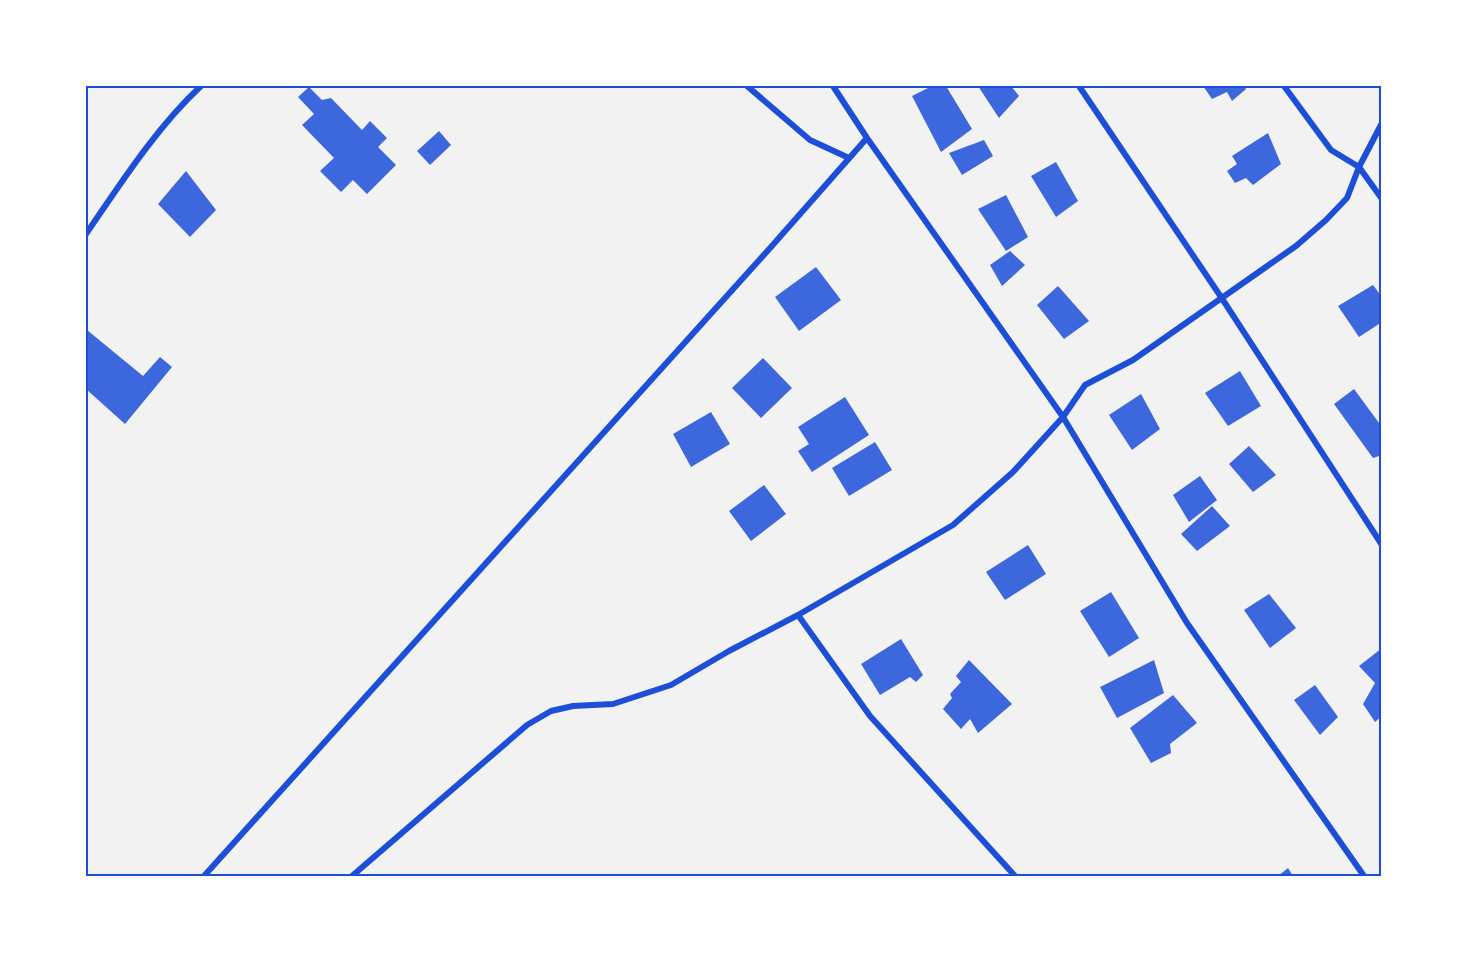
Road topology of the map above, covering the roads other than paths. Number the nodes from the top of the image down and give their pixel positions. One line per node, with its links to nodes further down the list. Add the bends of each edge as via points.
1 (201, 86): 11 (street, via 140,156)
2 (747, 86): 8 (street, via 810,140)
3 (833, 86): 7 (street)
4 (1079, 86): 12 (street)
5 (1284, 86): 9 (street, via 1331,150)
6 (1382, 123): 9 (street)
7 (867, 138): 8 (street); 13 (street)
8 (849, 158): 16 (street)
9 (1359, 166): 10 (street); 12 (street, via 1347,198 1326,220 1296,246)
10 (1381, 196)
11 (86, 234)
12 (1221, 297): 13 (street, via 1132,360 1085,385); 14 (street)
13 (1063, 417): 15 (street, via 1012,472 953,525); 19 (street, via 1187,623)
14 (1382, 545)
15 (798, 615): 17 (street, via 671,685 614,704 551,711 527,725); 18 (street, via 870,716)
16 (204, 876)
17 (352, 876)
18 (1015, 876)
19 (1364, 876)

